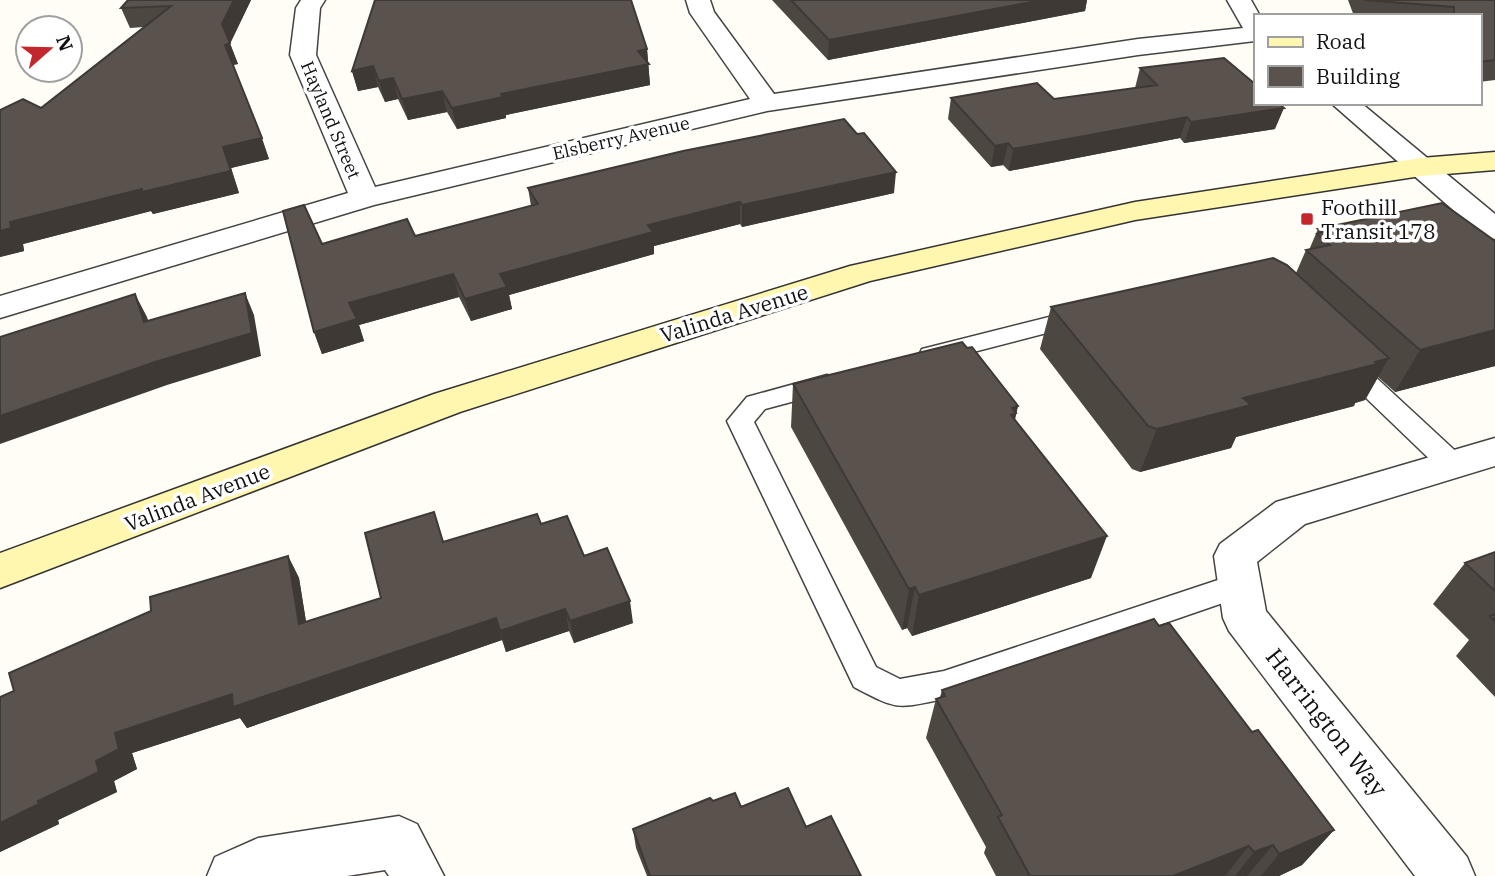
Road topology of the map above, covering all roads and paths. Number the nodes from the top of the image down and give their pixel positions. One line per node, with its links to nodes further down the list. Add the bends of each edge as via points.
1 (313, 0): 10 (street, Hayland Street, via 303,55)
2 (698, 0): 6 (street, via 702,13)
3 (1239, 0): 4 (street)
4 (1254, 25)
5 (1254, 34): 6 (street, Elsberry Avenue)
6 (767, 103): 10 (street, Elsberry Avenue)
7 (1346, 105): 9 (street)
8 (1495, 161): 9 (main road, Valinda Avenue)
9 (1421, 167): 11 (street); 19 (main road, Valinda Avenue, via 1135,211 862,273 447,402)
10 (365, 198): 12 (street, Elsberry Avenue)
11 (1495, 230)
12 (0, 307)
13 (1105, 311): 15 (lane)
14 (1327, 345): 18 (lane)
15 (911, 361)
16 (846, 379): 20 (lane, via 756,403 740,421 865,677 898,694 944,685)
17 (1495, 452): 18 (street)
18 (1453, 465): 20 (street, via 1291,513)
19 (0, 571)
20 (1237, 571): 23 (street, Harrington Way, via 1245,618)
21 (408, 859): 22 (street, via 258,864)
22 (234, 876)
23 (1448, 876)

